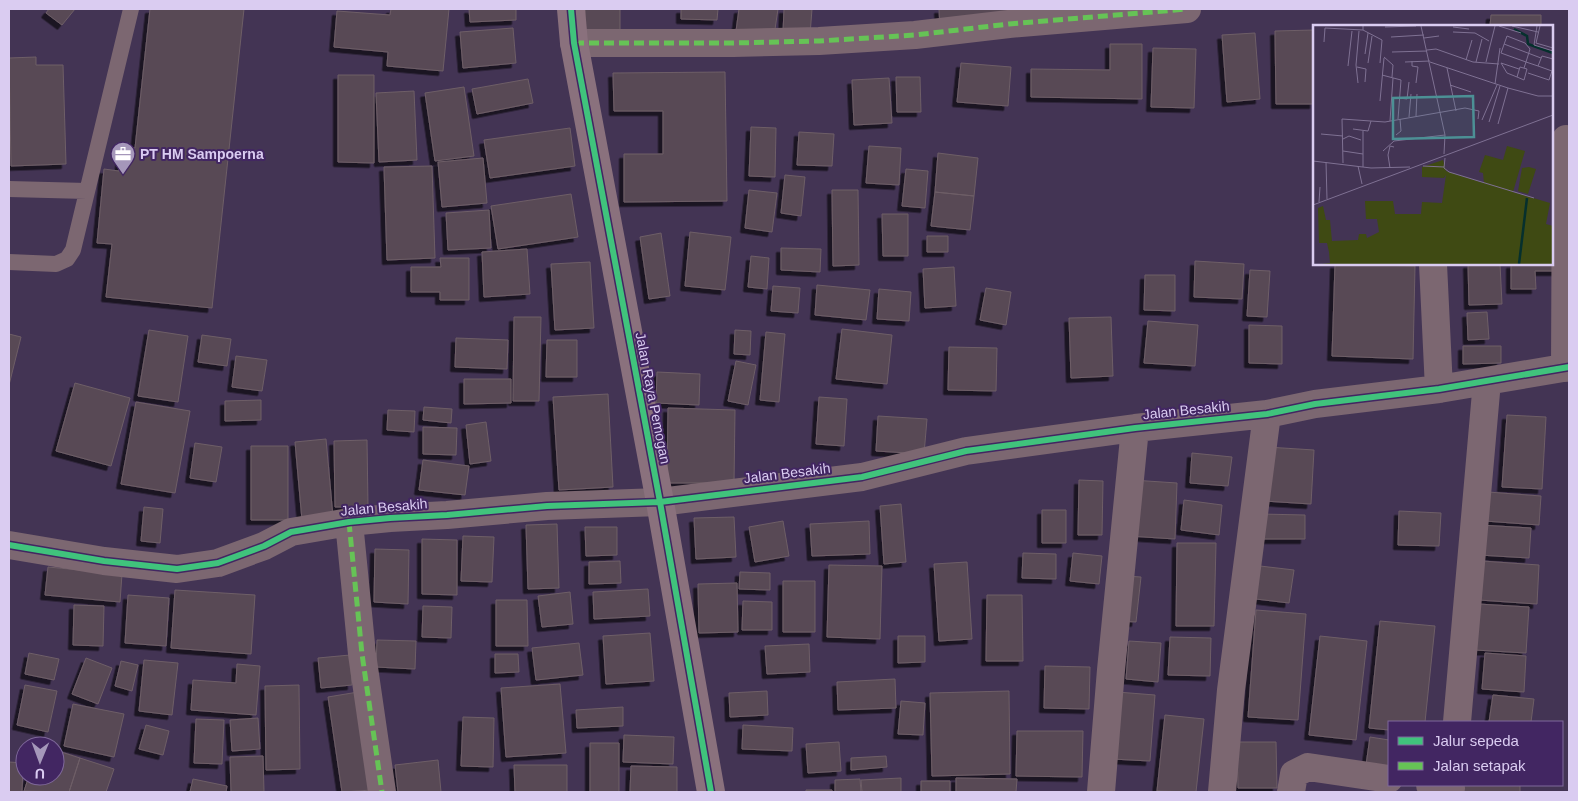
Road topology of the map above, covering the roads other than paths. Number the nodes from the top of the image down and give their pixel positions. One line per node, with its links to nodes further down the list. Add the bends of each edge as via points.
1 (131, 9): 8 (lane)
2 (570, 9): 5 (street, Jalan Raya Pemogan)
3 (1187, 9): 4 (street)
4 (1090, 13): 5 (street, via 915,35 819,41)
5 (574, 43): 16 (street, Jalan Raya Pemogan)
6 (1566, 139): 11 (street)
7 (9, 189): 8 (lane)
8 (87, 191): 9 (lane, via 73,250 67,259 56,264)
9 (9, 262)
10 (1433, 265): 13 (street)
11 (1567, 367): 12 (street, Jalan Besakih)
12 (1487, 381): 13 (street, Jalan Besakih); 19 (street)
13 (1439, 389): 14 (street, Jalan Besakih, via 1315,404)
14 (1267, 414): 15 (street, Jalan Besakih); 24 (street, via 1230,690)
15 (1135, 428): 16 (street, Jalan Besakih, via 966,451 862,477); 23 (street)
16 (660, 502): 17 (street, Jalan Besakih, via 547,506); 22 (street, Jalan Raya Pemogan)
17 (349, 522): 18 (street, Jalan Besakih, via 291,532 218,563 177,569); 21 (street, via 362,654)
18 (9, 545)
19 (1457, 721)
20 (1388, 779): 25 (street, via 1308,767 1294,774)
21 (382, 792)
22 (711, 792)
23 (1102, 792)
24 (1222, 792)
25 (1290, 792)

